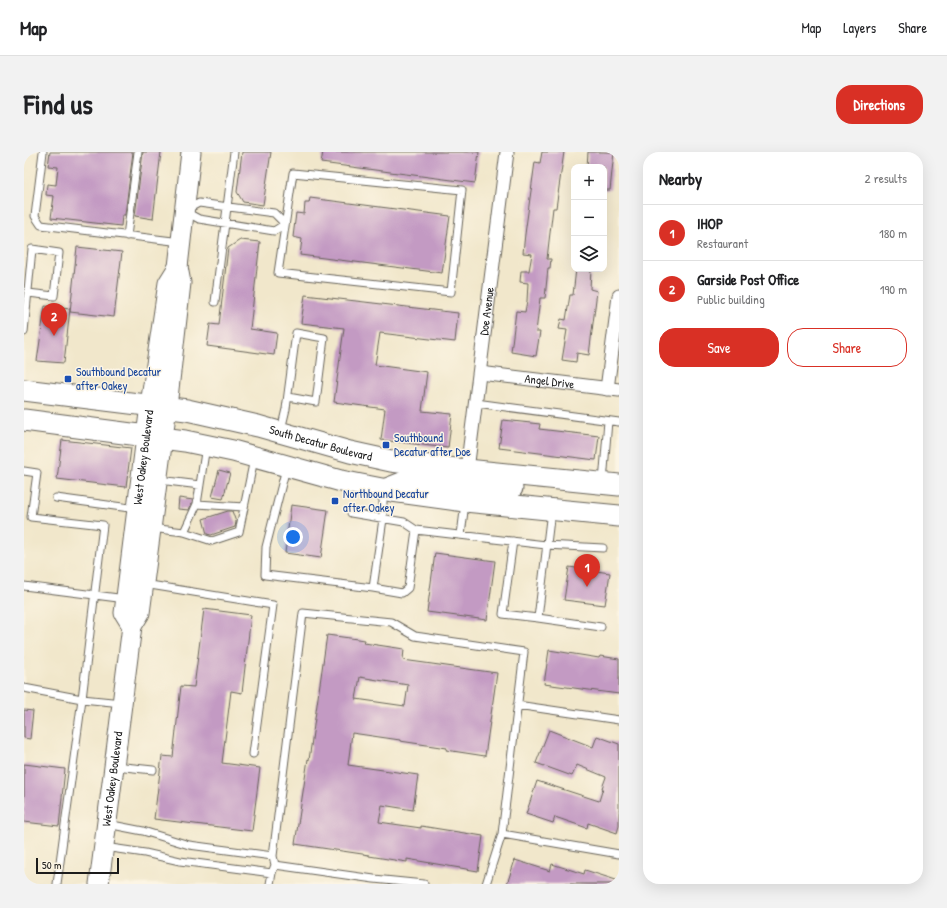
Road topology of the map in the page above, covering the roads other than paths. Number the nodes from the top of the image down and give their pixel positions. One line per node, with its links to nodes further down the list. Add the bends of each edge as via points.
1 (43, 152): 10 (lane, via 35,216 41,225)
2 (138, 152): 10 (lane)
3 (191, 152): 7 (main road, West Oakey Boulevard)
4 (234, 152): 6 (lane)
5 (507, 152): 16 (street, Doe Avenue)
6 (226, 207): 7 (lane, via 199,203); 8 (lane); 9 (lane, via 274,213)
7 (184, 212): 8 (lane, via 198,219); 11 (main road, West Oakey Boulevard)
8 (224, 224): 9 (lane, via 274,231); 14 (lane)
9 (285, 224): 9 (lane, via 293,172 462,190 451,292 278,273)
10 (128, 236): 11 (lane)
11 (181, 242): 21 (main road, West Oakey Boulevard, via 178,267 181,283)
12 (28, 293): 12 (lane, via 32,250 59,253 54,296); 15 (lane)
13 (619, 296): 18 (street)
14 (215, 302)
15 (24, 332)
16 (480, 373): 18 (street, Angel Drive); 20 (street, Doe Avenue)
17 (24, 390): 21 (main road, South Decatur Boulevard)
18 (613, 390)
19 (288, 397): 19 (lane, via 296,333 324,338 316,402); 25 (lane)
20 (476, 403): 23 (lane); 30 (street, Doe Avenue)
21 (159, 406): 25 (main road, South Decatur Boulevard, via 231,419); 26 (main road, West Oakey Boulevard)
22 (24, 420): 26 (main road)
23 (608, 421): 24 (lane); 35 (lane)
24 (619, 422)
25 (280, 432): 30 (main road, South Decatur Boulevard, via 385,460)
26 (155, 437): 27 (main road); 33 (main road, West Oakey Boulevard); 41 (main road, West Oakey Boulevard)
27 (206, 445): 28 (main road); 34 (lane)
28 (254, 457): 29 (main road); 40 (lane)
29 (287, 466): 36 (main road); 55 (lane, via 266,547 265,575)
30 (467, 470): 32 (main road, South Decatur Boulevard); 36 (main road, via 465,479 460,482 412,479)
31 (24, 471): 56 (lane, via 37,473 31,517 103,525)
32 (553, 478): 35 (main road, South Decatur Boulevard); 38 (main road, via 515,488 476,487 470,489)
33 (158, 480): 34 (lane); 46 (main road, West Oakey Boulevard)
34 (200, 484): 39 (lane)
35 (611, 484)
36 (383, 490): 38 (main road); 45 (lane)
37 (56, 498): 41 (lane)
38 (465, 501): 42 (main road); 49 (lane)
39 (197, 504): 40 (lane); 48 (lane)
40 (244, 507): 48 (lane, via 239,532 212,541)
41 (137, 509): 57 (main road, West Oakey Boulevard)
42 (552, 509): 44 (main road); 51 (lane)
43 (351, 513): 45 (lane)
44 (619, 516)
45 (383, 519): 47 (lane, via 404,522); 55 (lane)
46 (151, 528): 48 (lane); 53 (main road, West Oakey Boulevard)
47 (416, 530): 49 (lane); 55 (lane, via 408,588 402,593)
48 (184, 532)
49 (460, 535): 50 (lane)
50 (513, 541): 51 (lane); 58 (lane, via 503,614)
51 (546, 545): 52 (lane); 58 (lane)
52 (603, 548)
53 (144, 584): 59 (main road, West Oakey Boulevard, via 140,613); 66 (lane, via 273,605)
54 (24, 586): 56 (lane)
55 (373, 588)
56 (95, 595): 57 (lane); 62 (lane)
57 (126, 599): 59 (main road, West Oakey Boulevard, via 124,613)
58 (538, 618): 60 (lane)
59 (132, 626): 63 (main road, West Oakey Boulevard)
60 (601, 627)
61 (24, 688): 62 (lane)
62 (82, 698): 63 (lane); 76 (lane)
63 (122, 703): 67 (main road, West Oakey Boulevard)
64 (517, 705): 65 (lane); 70 (lane); 73 (lane, via 524,652 415,636 391,622 303,613)
65 (619, 720)
66 (253, 754)
67 (114, 766): 68 (lane); 69 (main road, West Oakey Boulevard)
68 (153, 770)
69 (107, 824): 71 (main road, West Oakey Boulevard); 73 (lane, via 143,831 189,845)
70 (502, 834): 72 (lane); 80 (lane)
71 (104, 847): 75 (lane, via 180,861); 77 (main road, West Oakey Boulevard)
72 (619, 854)
73 (273, 856): 74 (lane)
74 (275, 865): 75 (lane); 79 (lane)
75 (272, 873): 78 (lane)
76 (57, 884)
77 (99, 884)
78 (270, 884)
79 (424, 884)
80 (486, 884)

